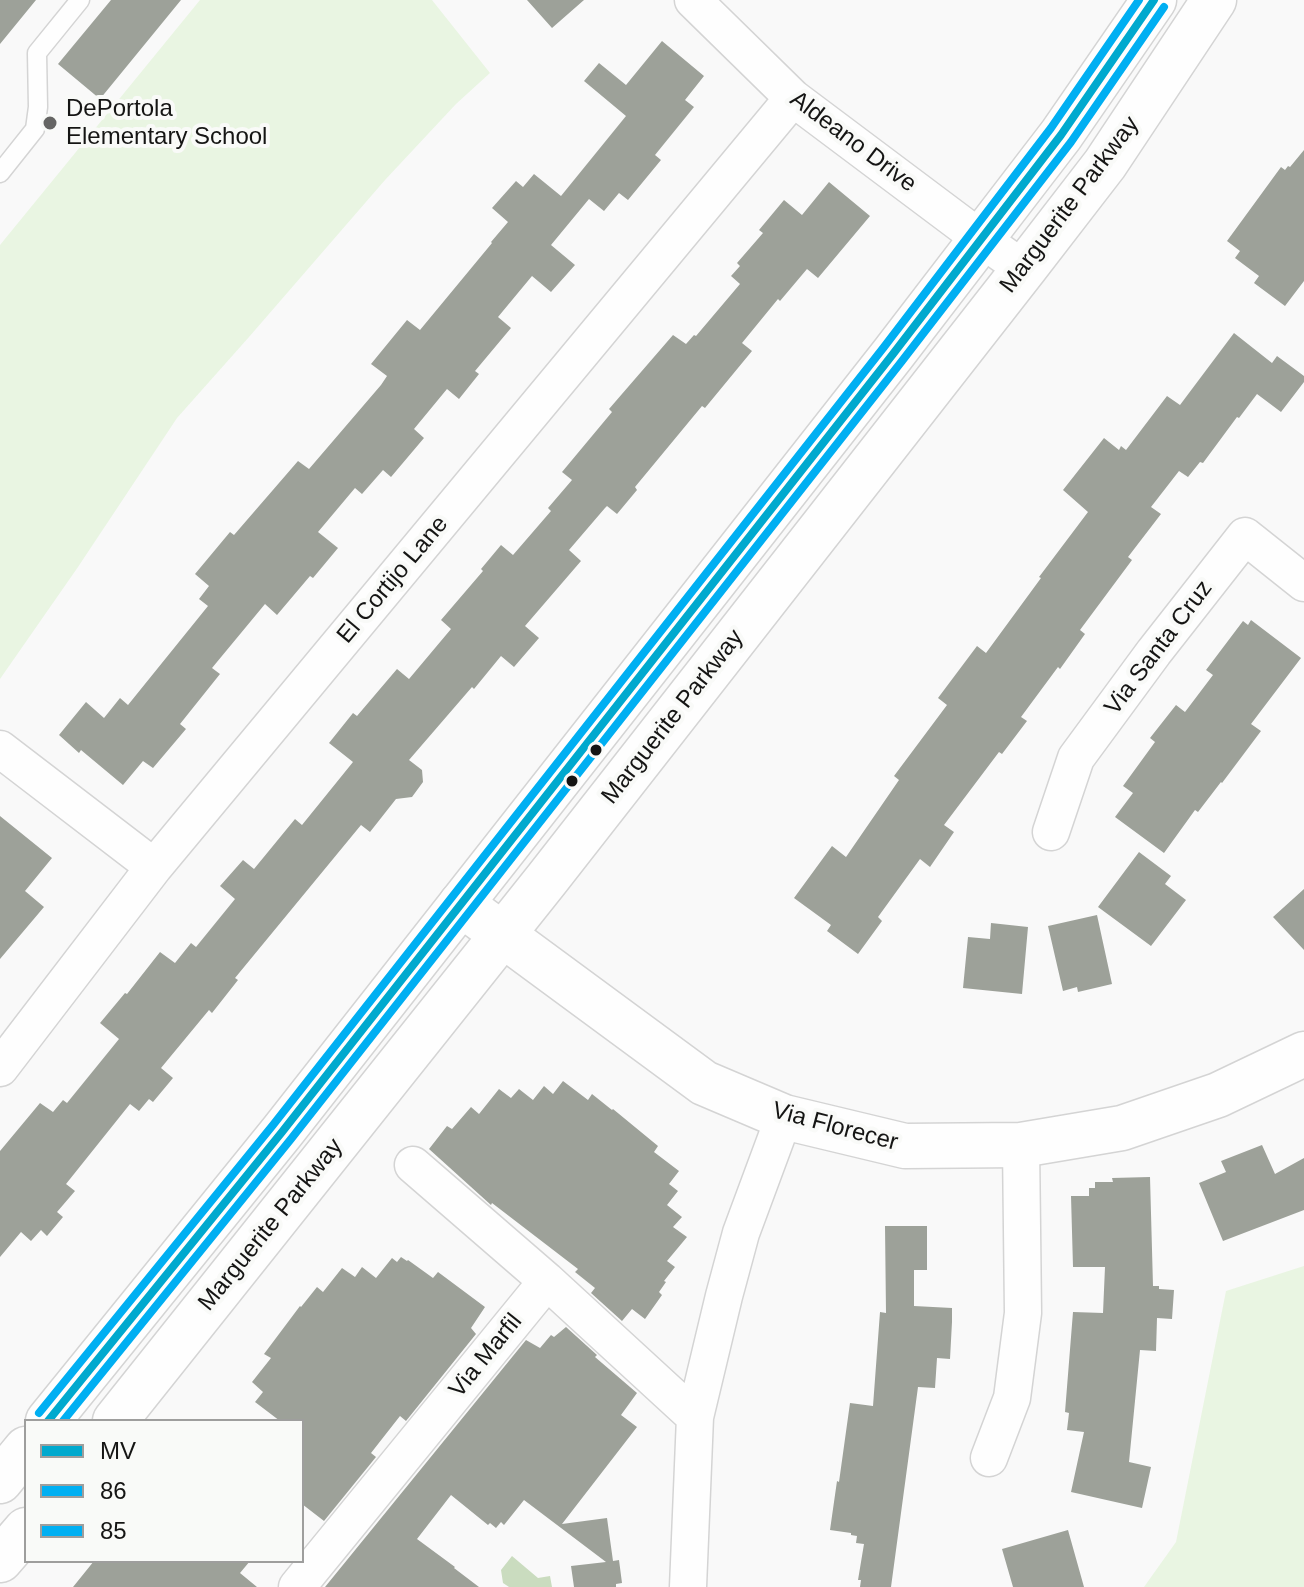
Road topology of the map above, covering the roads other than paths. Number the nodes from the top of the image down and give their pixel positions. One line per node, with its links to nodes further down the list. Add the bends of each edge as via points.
1 (80, 0): 6 (lane, via 37,53 35,129)
2 (693, 0): 5 (street, Aldeano Drive)
3 (1154, 0): 7 (main road, Marguerite Parkway)
4 (1214, 0): 8 (main road, Marguerite Parkway, via 1105,164)
5 (793, 98): 7 (street, Aldeano Drive); 12 (street, El Cortijo Lane)
6 (0, 173)
7 (981, 239): 8 (street, Aldeano Drive); 13 (main road, Marguerite Parkway)
8 (1024, 269): 14 (main road, Marguerite Parkway)
9 (1304, 583): 11 (street, Via Santa Cruz, via 1245,536 1076,758)
10 (0, 749): 12 (street)
11 (1051, 832)
12 (154, 867): 16 (street, El Cortijo Lane)
13 (461, 904): 14 (main road, Via Florecer); 22 (main road, Marguerite Parkway)
14 (502, 935): 17 (main road, Via Florecer, via 704,1083); 23 (main road, Marguerite Parkway)
15 (1304, 1054): 18 (main road, Via Florecer, via 1218,1095 1122,1128)
16 (0, 1068)
17 (784, 1117): 18 (main road, Via Florecer, via 905,1146); 21 (street, via 741,1233)
18 (1021, 1145): 25 (street, via 1023,1313 1012,1398)
19 (413, 1165): 20 (street)
20 (547, 1281): 21 (street); 29 (street, Via Marfil)
21 (695, 1417): 30 (street)
22 (50, 1419)
23 (117, 1419)
24 (24, 1451): 26 (main road)
25 (989, 1458)
26 (0, 1481)
27 (24, 1532): 28 (main road)
28 (0, 1560)
29 (296, 1575)
30 (688, 1587)

